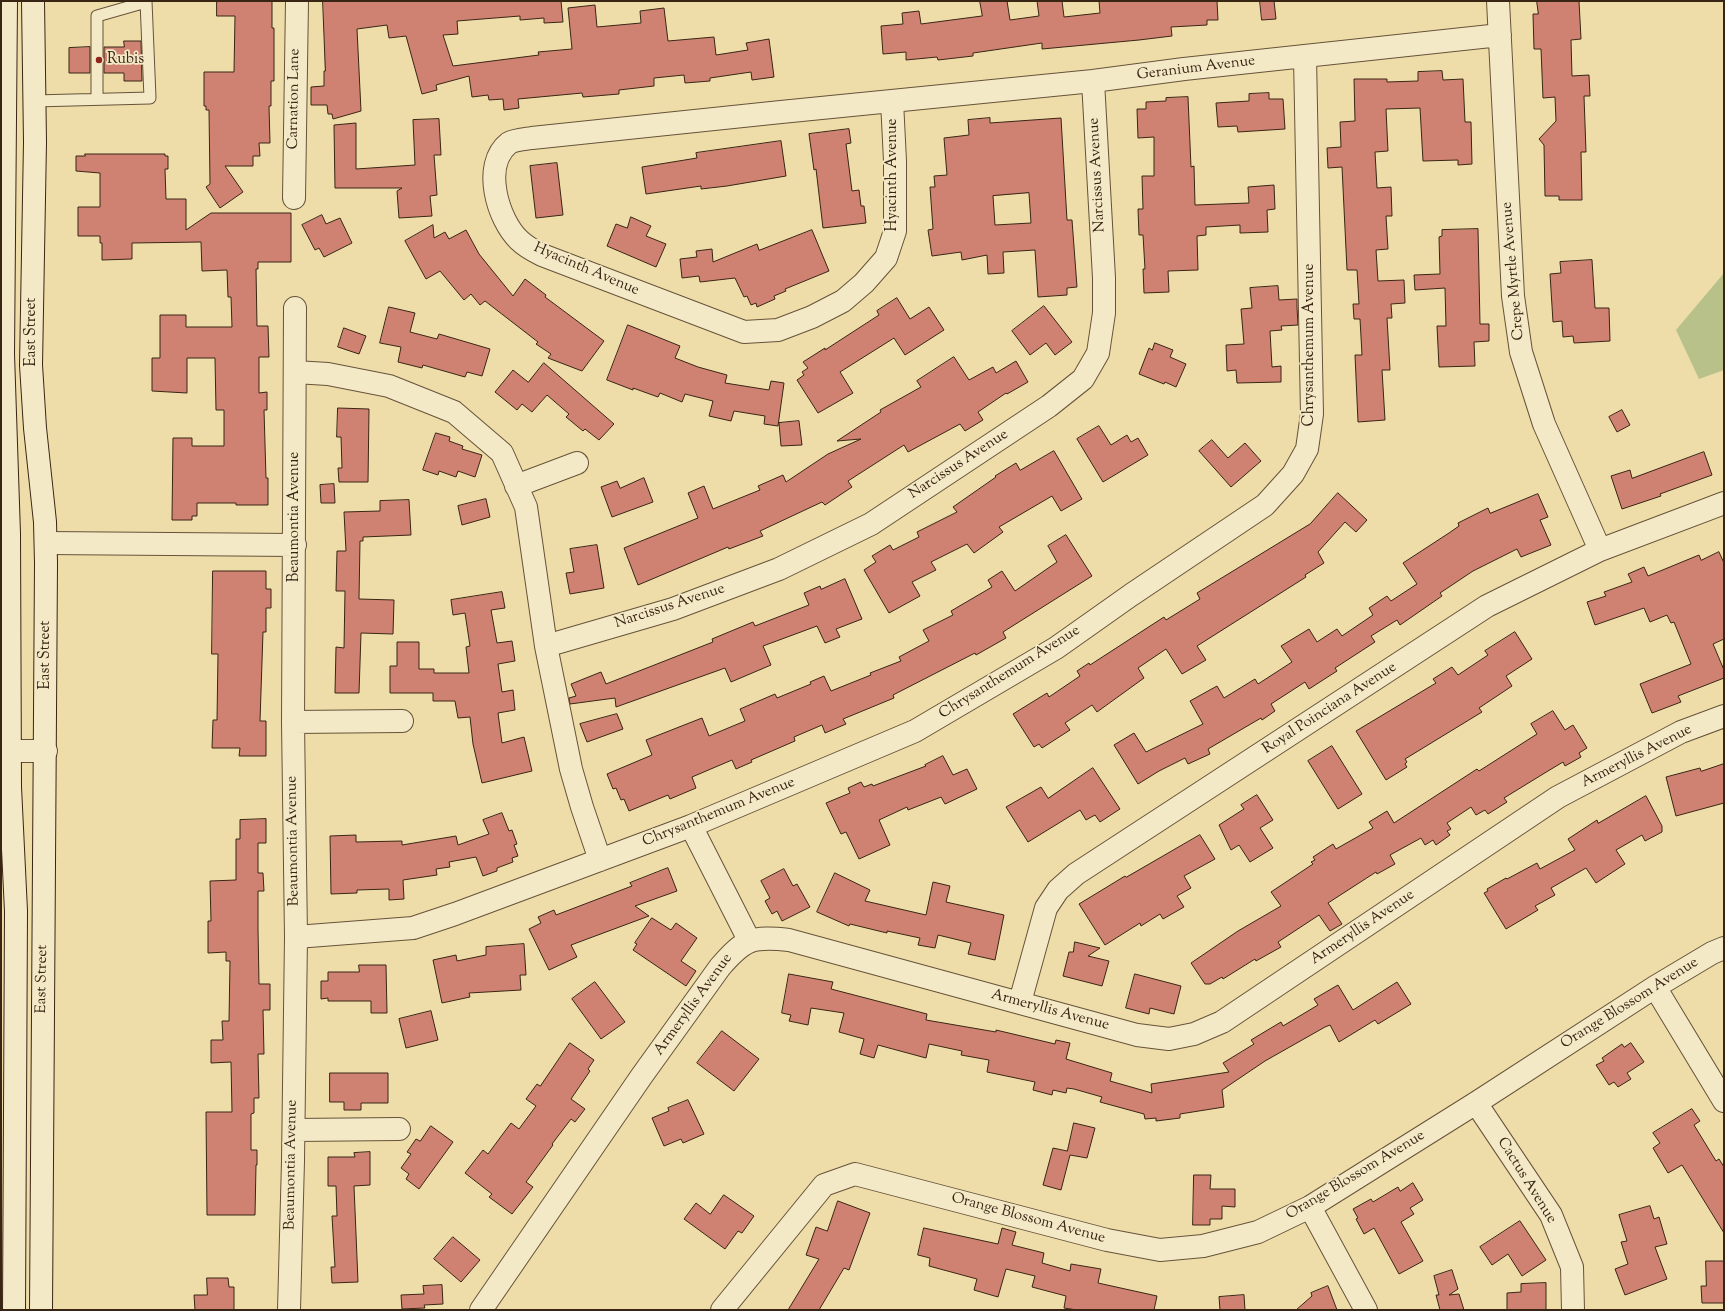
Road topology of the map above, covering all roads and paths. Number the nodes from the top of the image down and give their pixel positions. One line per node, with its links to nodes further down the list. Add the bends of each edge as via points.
1 (6, 1): 14 (street, East Street)
2 (33, 1): 11 (street, East Street)
3 (297, 1): 12 (street, Carnation Lane)
4 (1498, 1): 6 (street, Crepe Myrtle Avenue)
5 (146, 2): 9 (lane, via 97,16); 9 (lane, via 150,98)
6 (1500, 35): 7 (street, Geranium Avenue); 22 (street, Crepe Myrtle Avenue, via 1513,296 1521,352 1544,424)
7 (1305, 57): 8 (street, Geranium Avenue); 29 (street, Chrysanthemum Avenue, via 1312,414 1307,449 1293,474 1265,504 1056,648 915,731)
8 (1093, 81): 10 (street, Geranium Avenue); 23 (street, Narcissus Avenue, via 1104,313 1098,353 1083,379 1049,406 871,524 779,569 673,609)
9 (96, 99): 11 (lane)
10 (892, 100): 10 (street, Hyacinth Avenue, via 896,231 886,258 864,283 843,301 778,330 744,332 542,255 519,241 506,223 496,197 494,173 501,152 509,143 532,138)
11 (34, 101): 13 (street, East Street)
12 (294, 198)
13 (34, 224): 14 (street); 20 (street, East Street, via 31,365)
14 (2, 225): 27 (street, East Street, via 9,534)
15 (295, 308): 16 (street, Beaumontia Avenue)
16 (295, 372): 18 (street, via 328,374 389,386 454,412 502,453); 21 (street, Beaumontia Avenue)
17 (577, 463): 18 (street)
18 (516, 486): 23 (street, via 526,507)
19 (1724, 503): 22 (street, Royal Poinciana Avenue)
20 (46, 543): 21 (street); 28 (street, East Street)
21 (295, 545): 26 (street, Beaumontia Avenue)
22 (1600, 550): 35 (street, Royal Poinciana Avenue, via 1487,606 1076,874 1058,890 1046,908)
23 (546, 646): 30 (street, via 571,769)
24 (1724, 716): 35 (street, Armeryllis Avenue, via 1681,732 1558,798 1222,1022 1194,1034 1169,1039 1137,1035)
25 (402, 721): 26 (street)
26 (293, 722): 31 (street, Beaumontia Avenue)
27 (6, 751): 28 (street); 41 (street, East Street, via 16,912)
28 (46, 751): 42 (street, East Street)
29 (691, 826): 30 (street, Chrysanthemum Avenue); 32 (street)
30 (600, 860): 31 (street, Chrysanthemum Avenue, via 413,928)
31 (296, 938): 39 (street, Beaumontia Avenue)
32 (749, 940): 35 (street, Armeryllis Avenue, via 766,937 789,940); 44 (street, Armeryllis Avenue, via 735,950 720,967)
33 (1724, 948): 34 (street, Orange Blossom Avenue)
34 (1655, 986): 36 (street); 37 (street, Orange Blossom Avenue)
35 (1020, 1002)
36 (1724, 1101)
37 (1476, 1103): 40 (street, Orange Blossom Avenue); 47 (street, Cactus Avenue, via 1551,1215 1572,1267)
38 (399, 1129): 39 (street)
39 (294, 1130): 43 (street, Beaumontia Avenue)
40 (1310, 1207): 45 (street, Orange Blossom Avenue, via 1258,1232 1203,1246 1160,1250 1107,1240 855,1174 824,1185); 46 (street)
41 (14, 1310)
42 (41, 1310)
43 (289, 1310)
44 (481, 1310)
45 (722, 1310)
46 (1366, 1310)
47 (1573, 1310)

